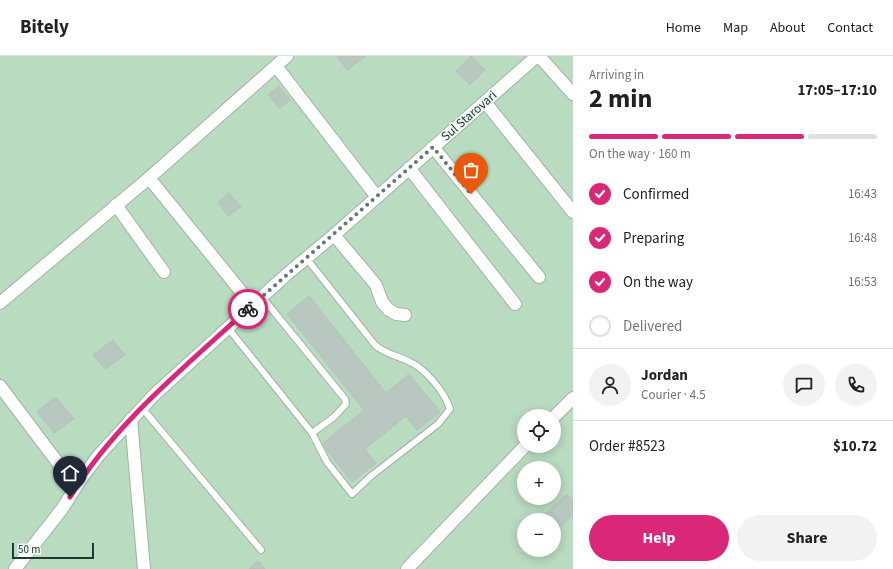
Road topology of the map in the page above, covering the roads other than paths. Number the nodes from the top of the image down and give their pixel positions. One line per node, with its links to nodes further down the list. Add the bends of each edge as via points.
1 (286, 56): 3 (street)
2 (538, 56): 4 (street); 5 (street, Sul Starovari)
3 (276, 66): 8 (street); 9 (street)
4 (573, 94)
5 (485, 102): 6 (street, Sul Starovari); 11 (street)
6 (433, 147): 7 (street, Sul Starovari); 15 (street)
7 (408, 168): 9 (street, Sul Starovari); 18 (street)
8 (149, 178): 10 (street); 19 (street)
9 (377, 197): 12 (street, Sul Starovari)
10 (116, 205): 14 (street); 17 (street)
11 (573, 212)
12 (334, 235): 13 (street, Sul Starovari); 20 (street, via 376,285 382,302 389,310)
13 (307, 259): 16 (street, Sul Starovari); 27 (lane, via 375,345 384,352 415,364 441,392 450,409 438,424 352,494 326,462)
14 (164, 272)
15 (540, 277)
16 (262, 296): 19 (street, Sul Starovari); 27 (lane, via 345,399 346,404 342,410)
17 (0, 304)
18 (515, 304)
19 (252, 305): 21 (street, Sul Starovari)
20 (405, 315)
21 (228, 328): 24 (street, Sul Starovari); 27 (lane)
22 (0, 386): 29 (street, via 67,475)
23 (573, 398): 25 (street)
24 (142, 408): 26 (street, Sul Starovari); 30 (lane)
25 (561, 410)
26 (131, 419): 29 (street, Sul Starovari, via 99,455); 32 (street)
27 (312, 433)
28 (518, 453): 33 (street)
29 (78, 484): 31 (street, Sul Starovari, via 62,510)
30 (261, 550)
31 (15, 569)
32 (144, 569)
33 (407, 569)

